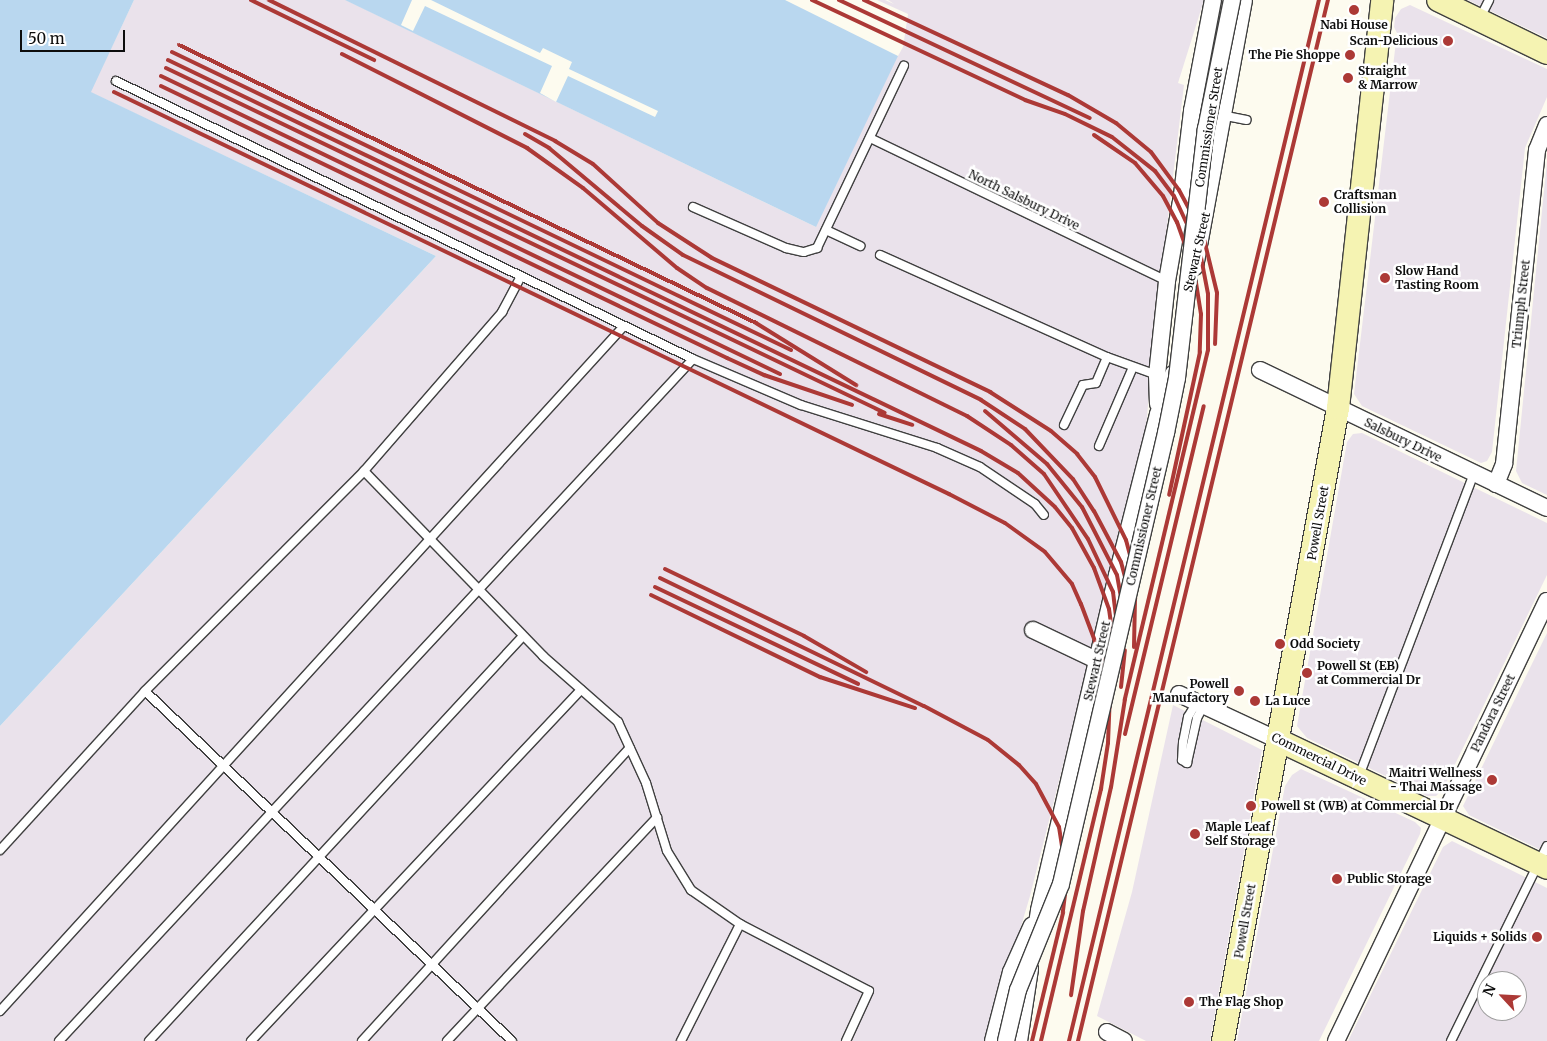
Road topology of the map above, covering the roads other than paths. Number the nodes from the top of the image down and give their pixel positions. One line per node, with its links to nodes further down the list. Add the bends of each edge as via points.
1 (1213, 0): 10 (street, Stewart Street)
2 (1232, 0): 72 (street, Commissioner Street, bridge, via 1206,129 1177,378 1166,433 1061,884 1018,990)
3 (1244, 0): 11 (street, Stewart Street)
4 (1382, 0): 27 (main road, Powell Street)
5 (1438, 0): 6 (main road)
6 (1484, 10): 7 (main road)
7 (1547, 53)
8 (904, 66): 14 (lane)
9 (116, 81): 19 (lane)
10 (1192, 111): 11 (lane); 20 (street, Stewart Street)
11 (1222, 116): 12 (lane); 28 (street, Stewart Street, via 1200,252 1187,296 1173,374)
12 (1247, 120)
13 (1547, 125): 33 (street, Triumph Street, via 1537,150 1504,464)
14 (870, 138): 16 (lane); 20 (lane, North Salsbury Drive)
15 (693, 207): 16 (lane, via 786,248 804,252 817,248)
16 (826, 230): 17 (lane)
17 (860, 246)
18 (880, 255): 22 (lane)
19 (521, 277): 21 (lane); 31 (lane, via 502,312)
20 (1167, 281): 26 (street, Stewart Street)
21 (623, 327): 23 (lane); 36 (lane)
22 (1107, 357): 24 (lane); 29 (lane, via 1096,383 1083,385)
23 (693, 359): 35 (lane, via 801,405 937,448 980,467 1035,504); 37 (lane)
24 (1133, 367): 26 (lane); 30 (lane)
25 (1260, 370): 27 (street, Salsbury Drive)
26 (1157, 375): 28 (street, Stewart Street)
27 (1338, 408): 32 (street, Salsbury Drive); 46 (main road, Powell Street)
28 (1158, 414): 41 (street, Stewart Street)
29 (1064, 425)
30 (1099, 446)
31 (364, 471): 36 (lane); 43 (lane)
32 (1474, 474): 33 (street, Salsbury Drive); 49 (lane)
33 (1496, 484): 34 (street, Salsbury Drive)
34 (1547, 508)
35 (1044, 515)
36 (430, 540): 37 (lane); 48 (lane)
37 (478, 590): 40 (lane); 50 (lane)
38 (1547, 601): 52 (street, Pandora Street)
39 (1033, 630): 41 (street)
40 (523, 636): 42 (lane); 54 (lane)
41 (1096, 660): 57 (street, Stewart Street)
42 (580, 689): 47 (lane, via 618,722); 56 (lane)
43 (145, 691): 48 (lane); 53 (lane)
44 (1180, 694): 45 (street, Commercial Drive)
45 (1201, 704): 45 (lane, via 1188,717 1182,760 1187,763); 46 (street, Commercial Drive)
46 (1278, 740): 49 (main road, Commercial Drive); 75 (main road, Powell Street)
47 (630, 748): 51 (lane); 59 (lane)
48 (224, 766): 50 (lane); 61 (lane)
49 (1358, 778): 52 (main road, Commercial Drive)
50 (272, 812): 54 (lane); 63 (lane)
51 (657, 816): 58 (lane, via 667,851 691,890); 60 (lane)
52 (1441, 818): 55 (main road, Commercial Drive); 76 (street, Pandora Street)
53 (0, 850)
54 (319, 857): 56 (lane); 64 (lane)
55 (1545, 863): 77 (lane)
56 (374, 910): 59 (lane); 65 (lane)
57 (1039, 910): 71 (street, Stewart Street, via 1011,972); 73 (street, Stewart Street)
58 (740, 924): 69 (lane); 70 (lane, via 869,991)
59 (432, 965): 60 (lane); 66 (lane)
60 (478, 1008): 67 (lane); 68 (lane)
61 (0, 1011)
62 (1107, 1032): 74 (street)
63 (59, 1041)
64 (149, 1041)
65 (251, 1041)
66 (362, 1041)
67 (447, 1041)
68 (512, 1041)
69 (681, 1041)
70 (846, 1041)
71 (993, 1041)
72 (1006, 1041)
73 (1019, 1041)
74 (1124, 1041)
75 (1222, 1041)
76 (1336, 1041)
77 (1451, 1041)

